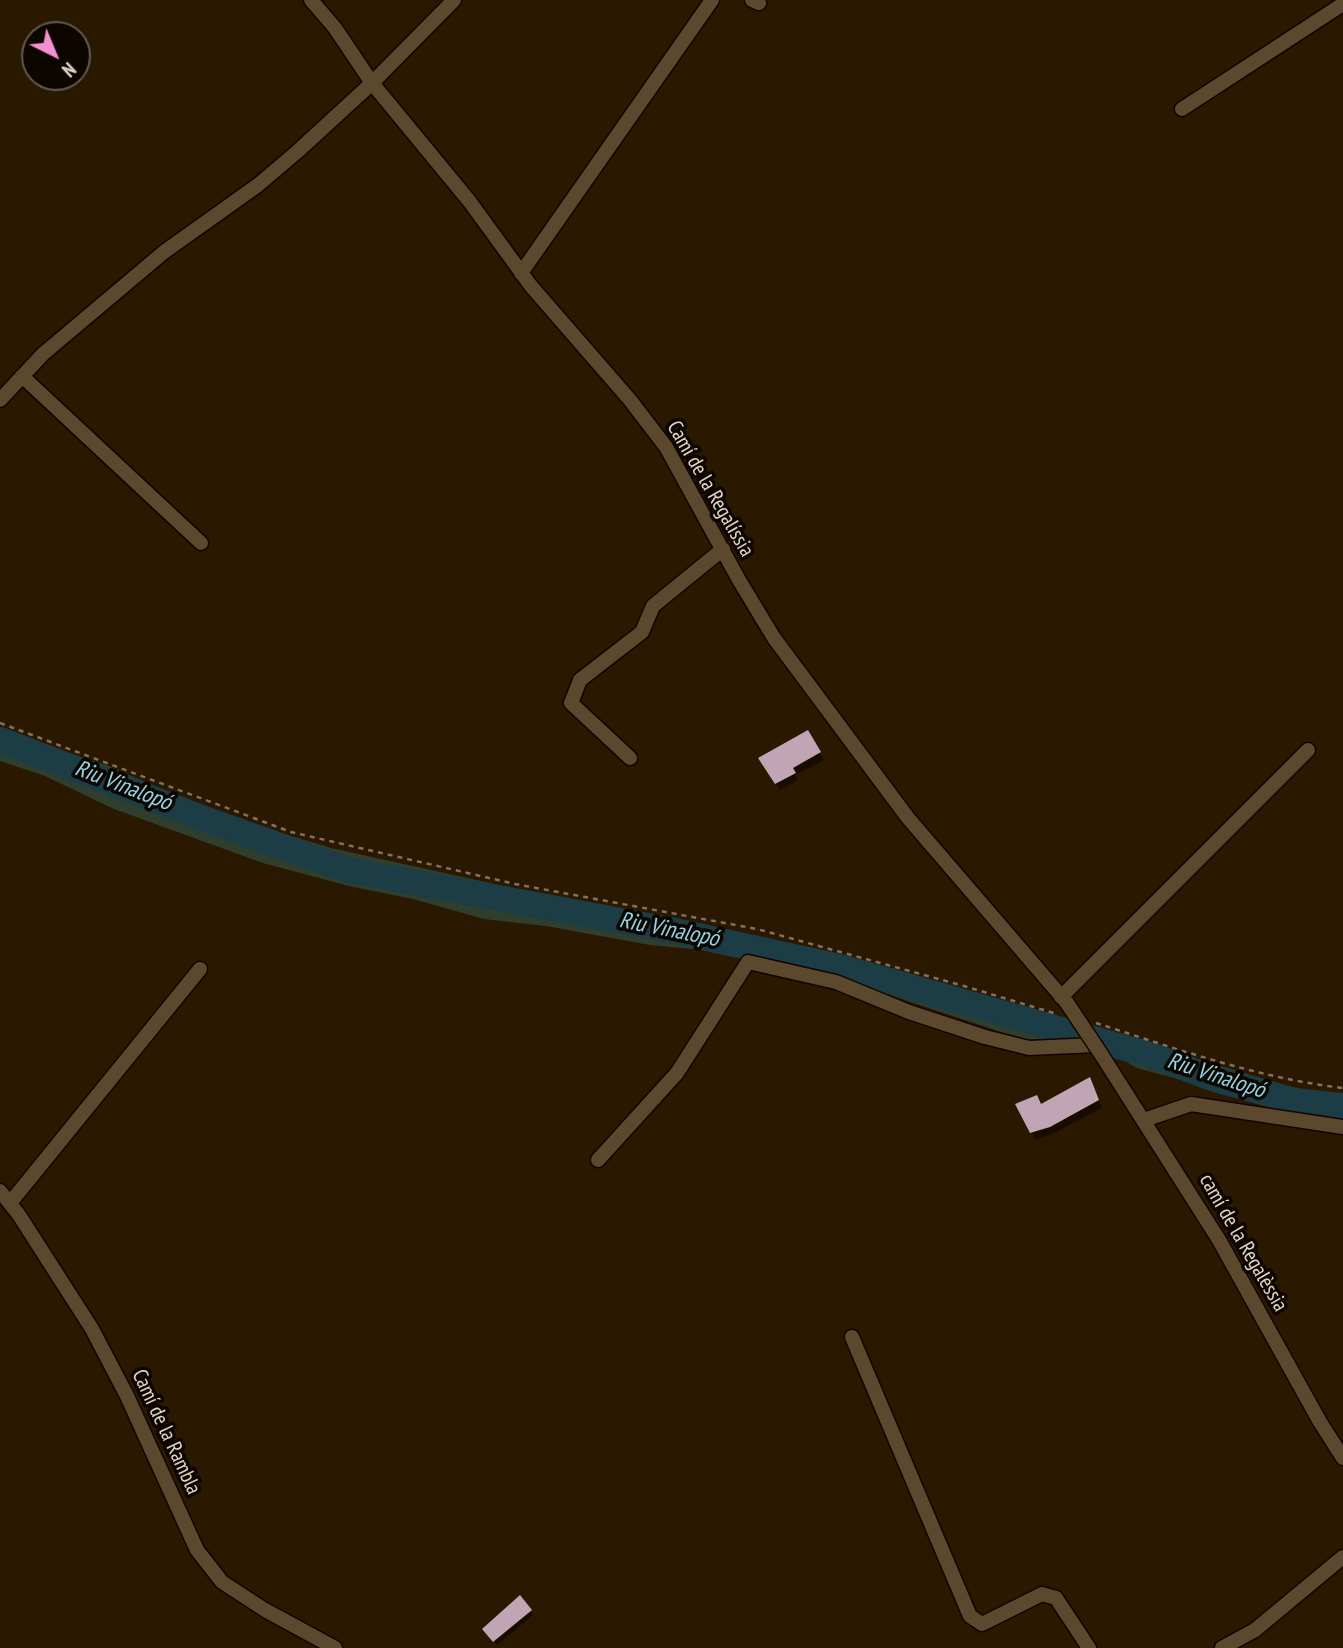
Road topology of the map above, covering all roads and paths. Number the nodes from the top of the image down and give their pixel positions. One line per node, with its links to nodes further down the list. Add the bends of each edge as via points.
1 (311, 0): 5 (street, Camí de la Regalíssia)
2 (454, 0): 5 (street)
3 (712, 0): 7 (street)
4 (1343, 4): 6 (street)
5 (372, 83): 7 (street, Camí de la Regalíssia, via 470,202); 8 (street, via 258,185 164,252)
6 (1182, 109)
7 (521, 273): 11 (street, Camí de la Regalíssia, via 666,447)
8 (22, 376): 9 (street); 10 (street)
9 (0, 400)
10 (201, 543)
11 (723, 549): 14 (street, via 653,606 642,632 580,680 571,703); 16 (street, Camí de la Regalíssia, via 774,638 908,818)
12 (0, 723): 16 (path, via 291,832 515,884 757,929)
13 (1308, 750): 16 (street)
14 (630, 758)
15 (200, 969): 24 (street)
16 (1071, 1010): 17 (path); 17 (path); 18 (street, Camí de la Regalíssia, bridge)
17 (1098, 1023): 19 (path, via 1298,1083)
18 (1098, 1049): 20 (street, camí de la Regalèssia); 22 (street, via 1029,1048 909,1012 836,982 748,962 677,1073)
19 (1343, 1088)
20 (1144, 1120): 21 (street, via 1191,1104); 26 (street, camí de la Regalèssia, via 1219,1240)
21 (1343, 1127)
22 (598, 1160)
23 (0, 1191): 24 (street, Camí de la Rambla)
24 (10, 1203): 28 (street, Camí de la Rambla, via 92,1329 197,1550 222,1582)
25 (852, 1337): 29 (street, via 970,1616 982,1624 1042,1594 1056,1598)
26 (1343, 1458)
27 (1343, 1557): 30 (street, via 1255,1630)
28 (335, 1648)
29 (1089, 1648)
30 (1222, 1648)

